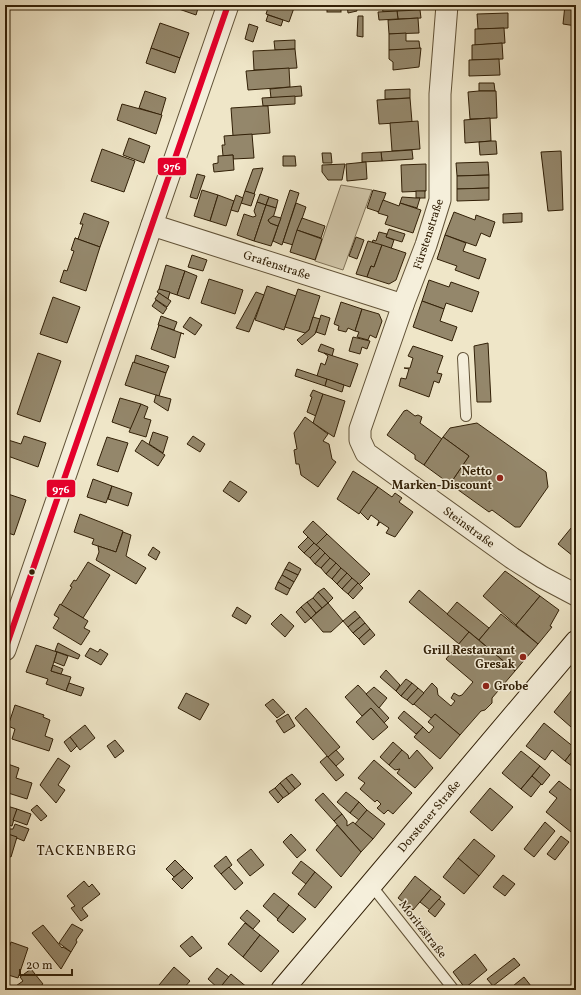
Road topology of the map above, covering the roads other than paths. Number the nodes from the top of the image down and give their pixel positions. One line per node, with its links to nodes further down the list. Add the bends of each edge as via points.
1 (228, 5): 3 (street)
2 (447, 5): 4 (street, Fürstenstraße, via 440,94 441,194 426,245)
3 (152, 225): 4 (street, Grafenstraße); 10 (street)
4 (403, 306): 7 (street, Fürstenstraße, via 360,429 360,440)
5 (463, 358): 6 (lane)
6 (466, 416)
7 (366, 453): 8 (street, Steinstraße, via 512,558)
8 (575, 594)
9 (576, 642): 11 (main road, Dorstener Straße)
10 (5, 650)
11 (371, 885): 12 (main road, Dorstener Straße); 13 (lane, Moritzstraße)
12 (282, 990)
13 (454, 990)

